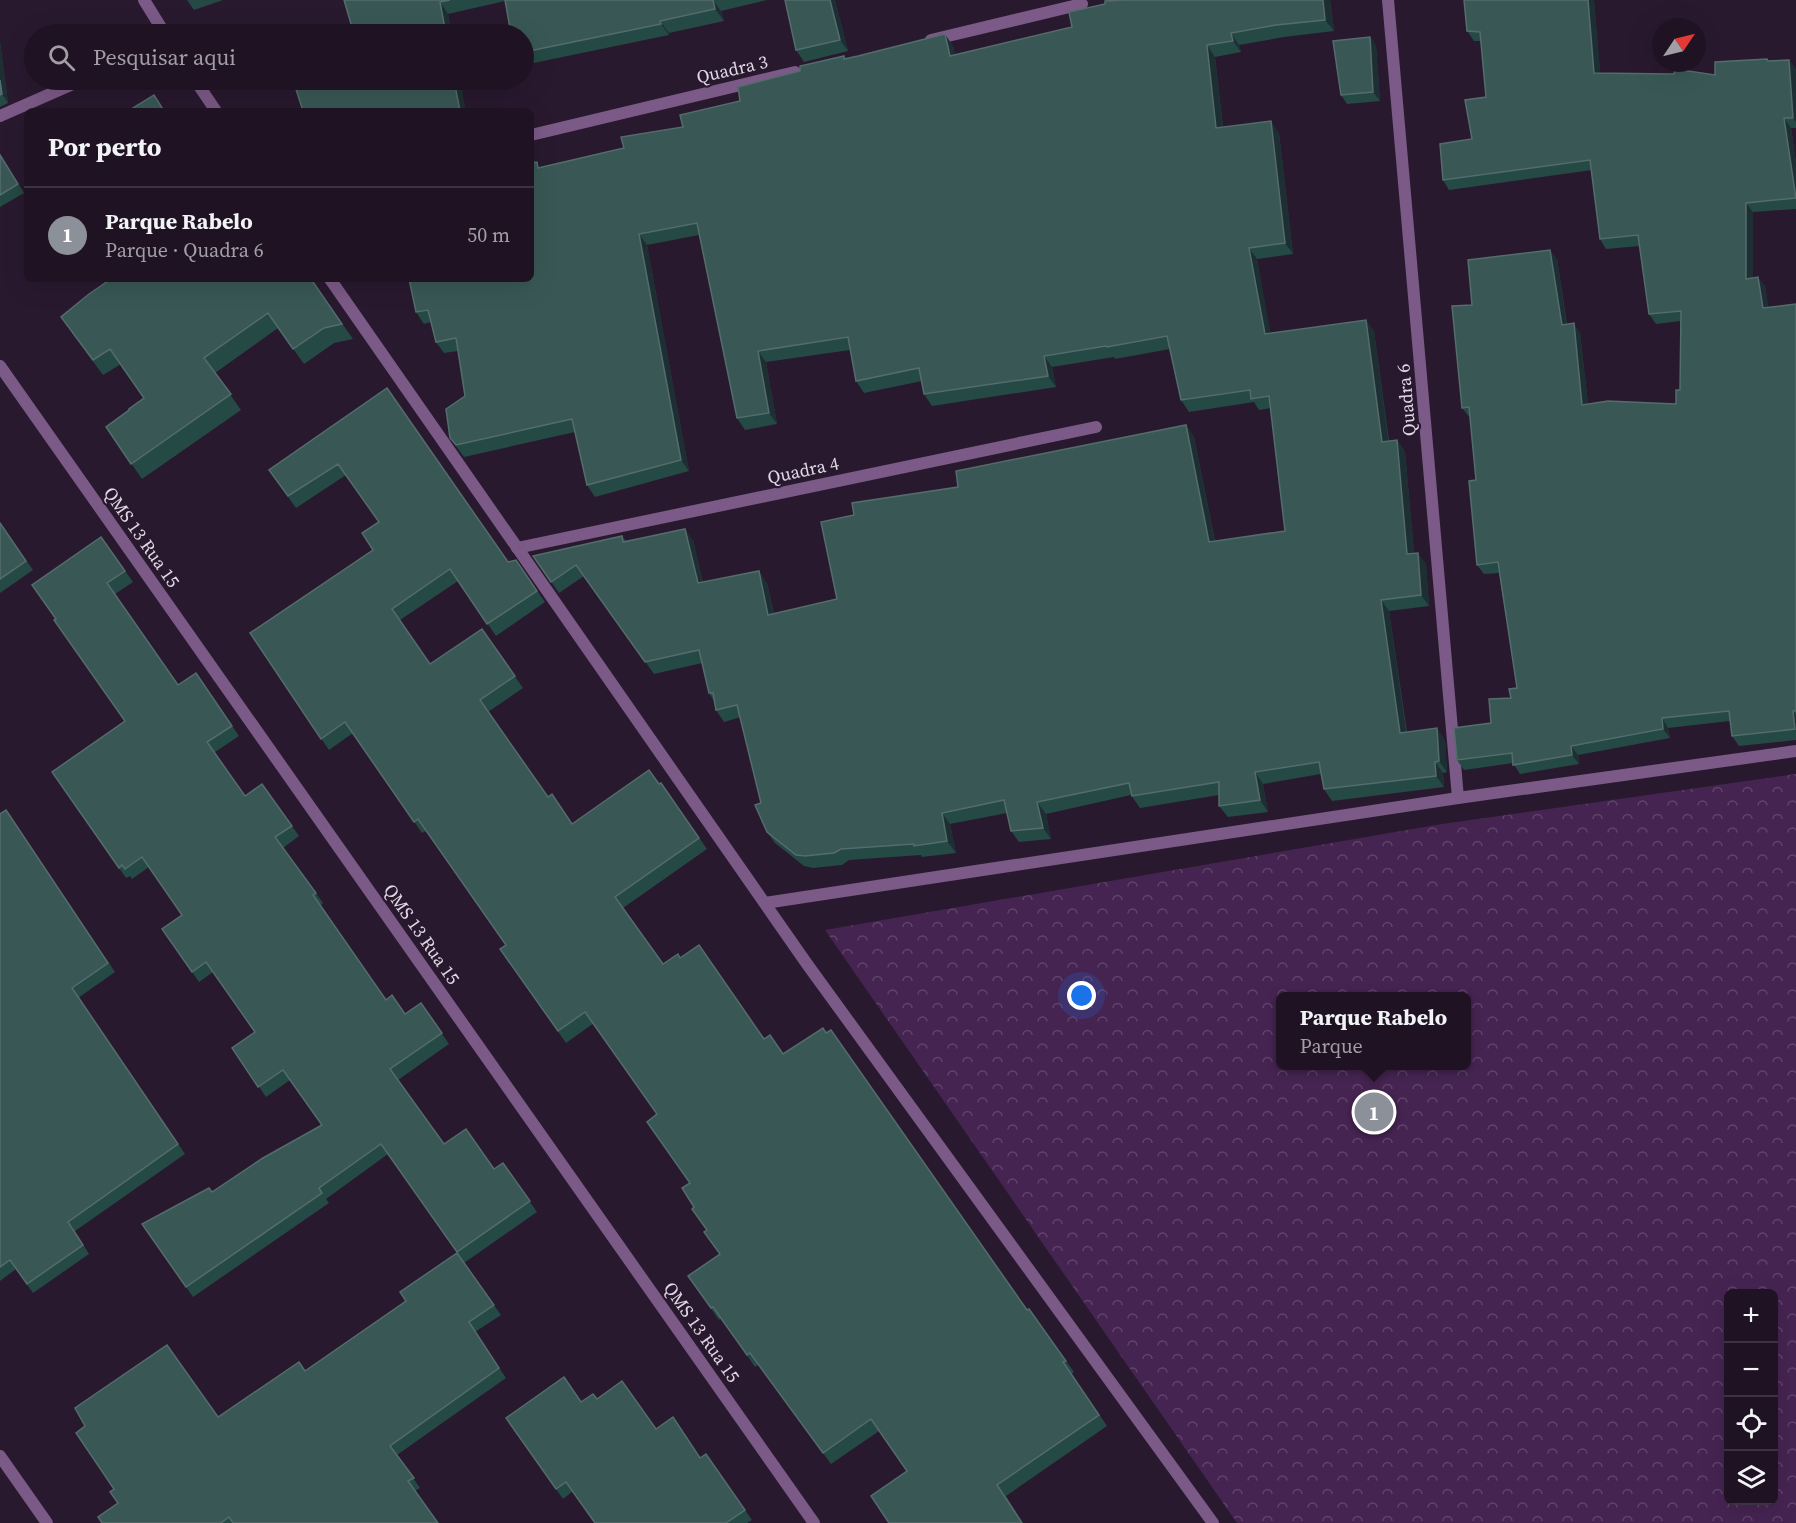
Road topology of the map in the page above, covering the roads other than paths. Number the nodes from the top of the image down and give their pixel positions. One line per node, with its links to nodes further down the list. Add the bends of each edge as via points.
1 (144, 0): 4 (street)
2 (1388, 0): 17 (street, Quadra 6)
3 (1082, 4): 5 (street)
4 (159, 24)
5 (921, 42)
6 (807, 70): 11 (street, Quadra 3)
7 (59, 90): 10 (street)
8 (202, 90): 9 (street)
9 (214, 108)
10 (0, 116)
11 (534, 134)
12 (332, 282): 15 (street)
13 (0, 366): 21 (street, QMS 13 Rua 15)
14 (1096, 427): 15 (street, Quadra 4)
15 (516, 548): 18 (street)
16 (1796, 751): 17 (street)
17 (1458, 798): 18 (street)
18 (765, 903): 22 (street)
19 (0, 1456): 20 (street)
20 (47, 1523)
21 (814, 1523)
22 (1213, 1523)

